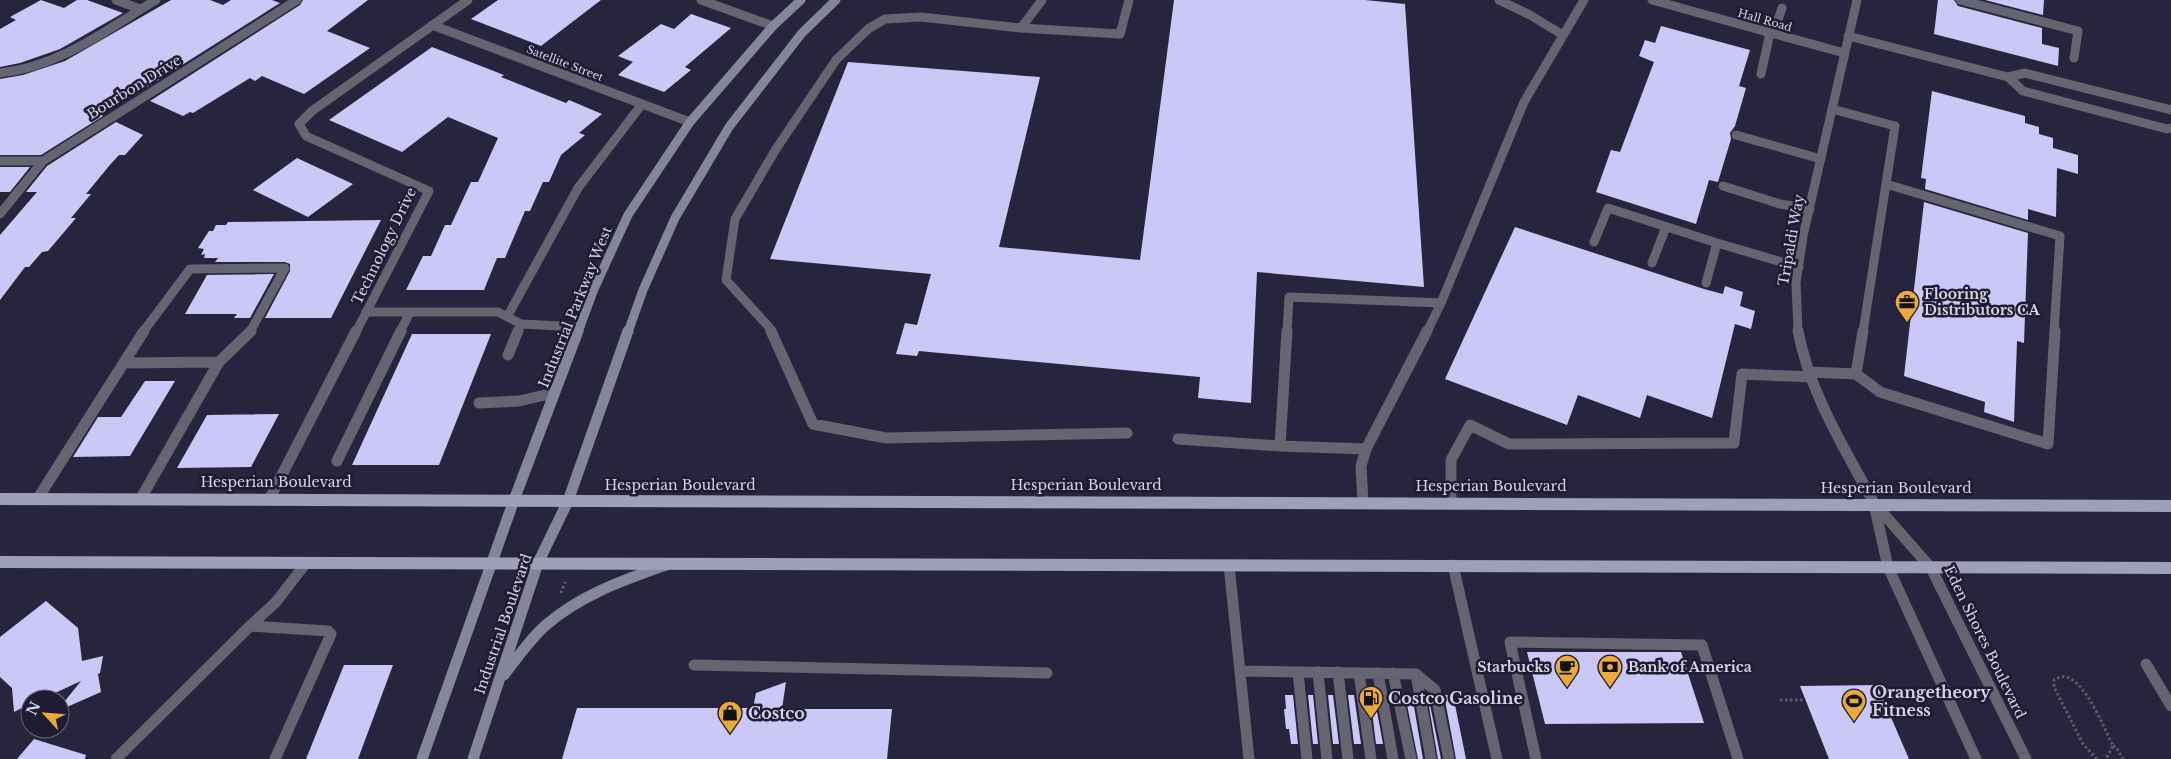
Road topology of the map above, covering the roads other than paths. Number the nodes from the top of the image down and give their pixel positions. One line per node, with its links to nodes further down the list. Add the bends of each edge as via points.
1 (116, 0): 16 (street)
2 (156, 0): 16 (street)
3 (297, 0): 36 (street, Bourbon Drive)
4 (468, 0): 17 (street, Technology Drive)
5 (701, 0): 18 (street)
6 (801, 0): 18 (main road, Industrial Parkway West)
7 (836, 0): 70 (main road, via 802,33 729,127 676,218 643,290)
8 (1042, 0): 19 (street)
9 (1129, 0): 19 (street, via 1120,34)
10 (1499, 0): 21 (street)
11 (1584, 0): 21 (street)
12 (1652, 0): 20 (street, Hall Road)
13 (1960, 0): 24 (street, via 2078,31)
14 (1855, 1): 22 (street, Tripaldi Way)
15 (1782, 8): 20 (street, via 1777,23)
16 (140, 9): 25 (street, via 68,53 36,66)
17 (432, 25): 28 (street, Satellite Street); 48 (street, Technology Drive, via 312,111 300,124 306,136 429,190)
18 (772, 26): 31 (main road, Industrial Parkway West)
19 (1021, 28): 60 (street, via 921,17 885,19 868,29 836,60 735,219 726,280 769,327 813,424 886,438)
20 (1768, 32): 23 (street, Hall Road); 26 (street)
21 (1563, 35): 47 (street, via 1524,102)
22 (1848, 36): 23 (street, Tripaldi Way); 27 (street)
23 (1844, 53): 29 (street, Tripaldi Way)
24 (2074, 58)
25 (0, 73)
26 (1761, 74)
27 (2008, 77): 30 (street, via 2025,73); 32 (street, via 2022,91)
28 (642, 104): 31 (street, Satellite Street); 50 (street, via 578,188)
29 (1832, 109): 34 (street, Tripaldi Way); 37 (street, via 1895,126)
30 (2171, 110)
31 (690, 122): 52 (main road, Industrial Parkway West, via 628,215)
32 (2171, 128)
33 (1736, 136): 34 (street)
34 (1821, 159): 39 (street, Tripaldi Way)
35 (0, 161): 36 (street)
36 (43, 161): 40 (street, Bourbon Drive)
37 (1886, 184): 57 (street); 57 (street, via 2060,236 2048,444 1880,392)
38 (1723, 186): 39 (street)
39 (1810, 210): 45 (street, Tripaldi Way)
40 (0, 214)
41 (1666, 227): 42 (street, via 1608,208); 43 (street); 44 (street)
42 (1594, 242)
43 (1717, 244): 45 (street); 46 (street)
44 (1652, 264)
45 (1799, 267): 56 (street, Tripaldi Way, via 1795,300 1802,352)
46 (1706, 283)
47 (1440, 303): 62 (street, via 1289,297); 63 (street)
48 (366, 312): 49 (street); 68 (street, Technology Drive)
49 (410, 312): 50 (street, via 498,312); 64 (street)
50 (507, 317): 51 (street)
51 (521, 324): 52 (street); 53 (street)
52 (580, 327): 58 (main road, Industrial Parkway West)
53 (508, 356)
54 (219, 362): 55 (street); 55 (street, via 250,333 285,268 190,269 140,336); 67 (street)
55 (125, 363): 66 (street)
56 (1810, 374): 57 (street); 72 (street, via 1742,374 1734,444 1509,444 1470,425 1451,460); 73 (street, Tripaldi Way)
57 (1856, 374)
58 (554, 394): 59 (street, via 519,401); 69 (main road, Industrial Parkway West)
59 (479, 403)
60 (1127, 433)
61 (1178, 439): 62 (street)
62 (1280, 446): 63 (street)
63 (1366, 449): 71 (street, via 1360,466)
64 (337, 461)
65 (0, 498): 66 (main road, Hesperian Boulevard)
66 (38, 498): 67 (main road, Hesperian Boulevard)
67 (141, 498): 68 (main road, Hesperian Boulevard)
68 (270, 498): 69 (main road, Hesperian Boulevard)
69 (514, 500): 70 (main road, Hesperian Boulevard); 77 (main road)
70 (568, 501): 71 (main road, Hesperian Boulevard); 78 (main road, Industrial Boulevard)
71 (1363, 502): 72 (main road, Hesperian Boulevard)
72 (1451, 502): 73 (main road, Hesperian Boulevard)
73 (1874, 504): 74 (main road, Hesperian Boulevard); 82 (street); 83 (street, Eden Shores Boulevard)
74 (2171, 506)
75 (0, 562): 76 (main road)
76 (306, 563): 77 (main road); 85 (street, via 276,602)
77 (492, 563): 78 (main road); 101 (main road)
78 (538, 563): 79 (main road); 97 (main road, Industrial Boulevard)
79 (672, 564): 80 (main road); 97 (main road, via 615,583 568,609 529,643)
80 (1229, 565): 81 (main road); 88 (street)
81 (1452, 565): 82 (main road); 112 (street)
82 (1888, 567): 83 (main road); 115 (street)
83 (1931, 568): 84 (main road); 116 (street, Eden Shores Boulevard)
84 (2171, 568)
85 (250, 626): 99 (street); 100 (street, via 324,630 330,634)
86 (2146, 664): 98 (street)
87 (694, 665): 92 (street)
88 (1240, 672): 89 (street); 103 (street)
89 (1298, 672): 90 (street); 104 (street)
90 (1318, 672): 91 (street); 105 (street)
91 (1338, 672): 93 (street); 106 (street)
92 (1047, 673)
93 (1359, 673): 94 (street); 107 (street)
94 (1378, 673): 95 (street); 108 (street)
95 (1393, 673): 96 (street); 109 (street)
96 (1416, 674): 110 (street); 111 (street, via 1435,690)
97 (499, 682): 102 (main road, Industrial Boulevard)
98 (2171, 706)
99 (116, 759)
100 (275, 759)
101 (422, 759)
102 (473, 759)
103 (1249, 759)
104 (1307, 759)
105 (1327, 759)
106 (1348, 759)
107 (1371, 759)
108 (1393, 759)
109 (1411, 759)
110 (1431, 759)
111 (1448, 759)
112 (1497, 759)
113 (1536, 759): 114 (street, via 1510,642 1702,645)
114 (1738, 759)
115 (1976, 759)
116 (2026, 759)

